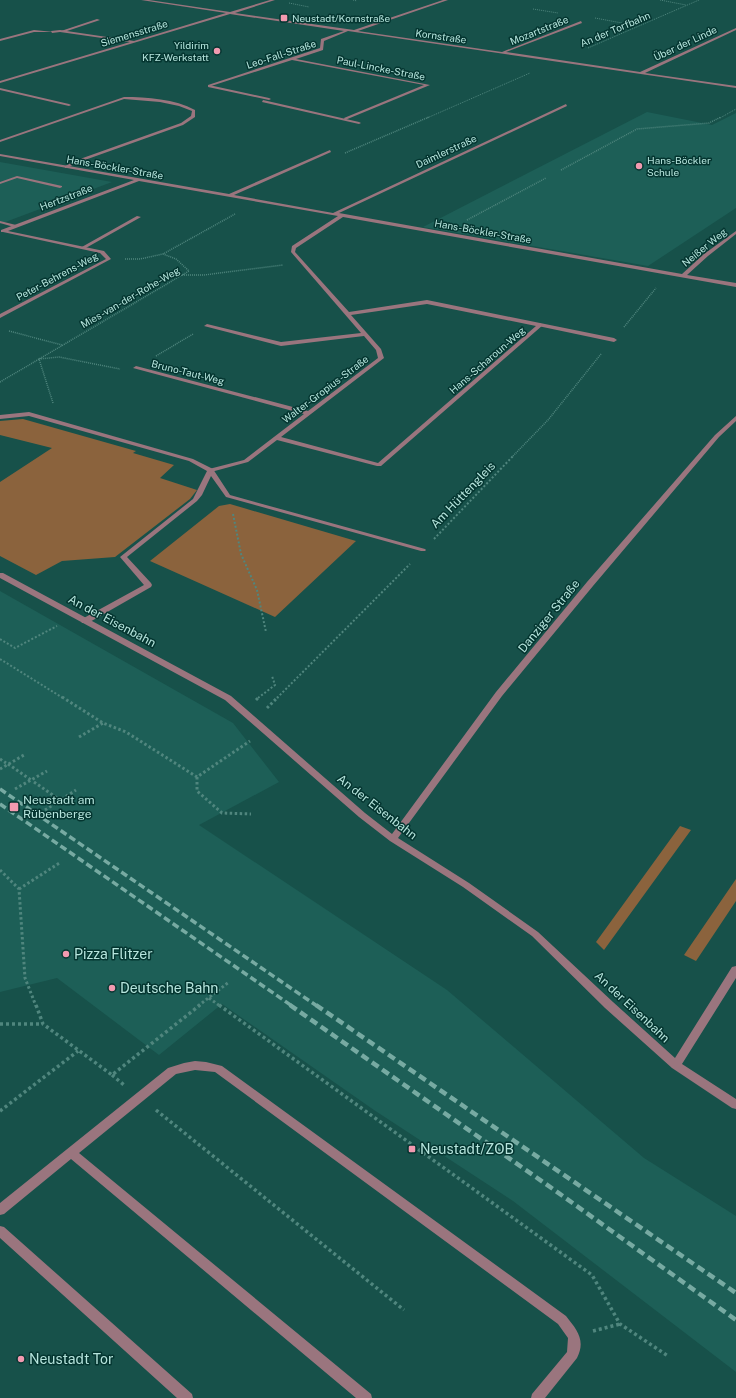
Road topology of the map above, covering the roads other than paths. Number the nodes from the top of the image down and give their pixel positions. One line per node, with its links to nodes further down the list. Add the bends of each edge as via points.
1 (144, 0): 4 (street, Kornstraße)
2 (273, 0): 4 (street, Siemensstraße)
3 (446, 0): 10 (street)
4 (230, 13): 8 (street, Kornstraße); 12 (street, Siemensstraße)
5 (98, 20): 9 (street)
6 (581, 22): 13 (street, Mozartstraße)
7 (736, 29): 15 (street, Über der Linde)
8 (349, 30): 10 (street, Kornstraße); 14 (street, Leo-Fall-Straße, via 322,40 322,49)
9 (63, 31): 11 (street, via 34,31); 12 (street)
10 (354, 31): 13 (street, Kornstraße)
11 (0, 40)
12 (134, 42): 16 (street, Siemensstraße)
13 (504, 53): 15 (street, Kornstraße)
14 (292, 59): 21 (street, Paul-Lincke-Straße, via 428,85); 21 (street, Leo-Fall-Straße, via 209,86)
15 (641, 73): 17 (street, Kornstraße)
16 (0, 82)
17 (736, 87)
18 (0, 89): 19 (street)
19 (69, 105)
20 (566, 105): 31 (street, Daimlerstraße)
21 (345, 119): 22 (street)
22 (359, 123)
23 (0, 140): 26 (street, via 124,98 150,99 184,106 194,111 193,117 182,124)
24 (330, 151): 30 (street)
25 (0, 155): 26 (street, Hans-Böckler-Straße)
26 (66, 167): 27 (street, Hans-Böckler-Straße)
27 (138, 180): 30 (street, Hans-Böckler-Straße); 35 (street, Hertzstraße)
28 (0, 182): 29 (street, via 16,177)
29 (60, 187)
30 (227, 196): 31 (street, Hans-Böckler-Straße)
31 (334, 214): 32 (street, Hans-Böckler-Straße)
32 (341, 216): 39 (street, Hans-Böckler-Straße); 41 (street, Walter-Gropius-Straße, via 294,247 293,252)
33 (139, 217): 38 (street)
34 (0, 222): 35 (street)
35 (14, 226): 36 (street, Hertzstraße)
36 (2, 232): 38 (street, Peter-Behrens-Weg)
37 (736, 232): 39 (street, Neißer Weg)
38 (82, 248): 42 (street, Peter-Behrens-Weg, via 102,252 109,259)
39 (682, 276): 40 (street, Hans-Böckler-Straße)
40 (736, 285)
41 (349, 314): 43 (street, Hans-Scharoun-Weg, via 427,302); 45 (street, Walter-Gropius-Straße)
42 (0, 316)
43 (540, 325): 46 (street); 51 (street, Hans-Scharoun-Weg, via 379,465)
44 (207, 326): 45 (street, via 281,344)
45 (366, 334): 48 (street, Walter-Gropius-Straße, via 379,350 381,358)
46 (614, 340)
47 (136, 368): 48 (street, Bruno-Taut-Weg)
48 (309, 413): 51 (street, Walter-Gropius-Straße)
49 (0, 417): 52 (street, via 29,414 191,460)
50 (736, 418): 56 (street, Danziger Straße, via 717,436 499,694)
51 (276, 438): 52 (street, Walter-Gropius-Straße, via 246,460)
52 (211, 470): 53 (street, via 228,496); 55 (street, via 195,500 122,557 148,585)
53 (423, 550)
54 (0, 575): 55 (street, An der Eisenbahn)
55 (85, 621): 56 (street, An der Eisenbahn, via 228,698)
56 (393, 839): 58 (street, An der Eisenbahn, via 466,885 535,934)
57 (736, 970): 58 (street)
58 (676, 1065): 59 (street, An der Eisenbahn)
59 (736, 1105)
60 (71, 1152): 61 (street); 64 (street); 65 (street, via 172,1071 200,1064 218,1068 562,1320 574,1336 573,1354)
61 (0, 1210)
62 (0, 1230): 63 (street)
63 (187, 1398)
64 (366, 1398)
65 (537, 1398)

